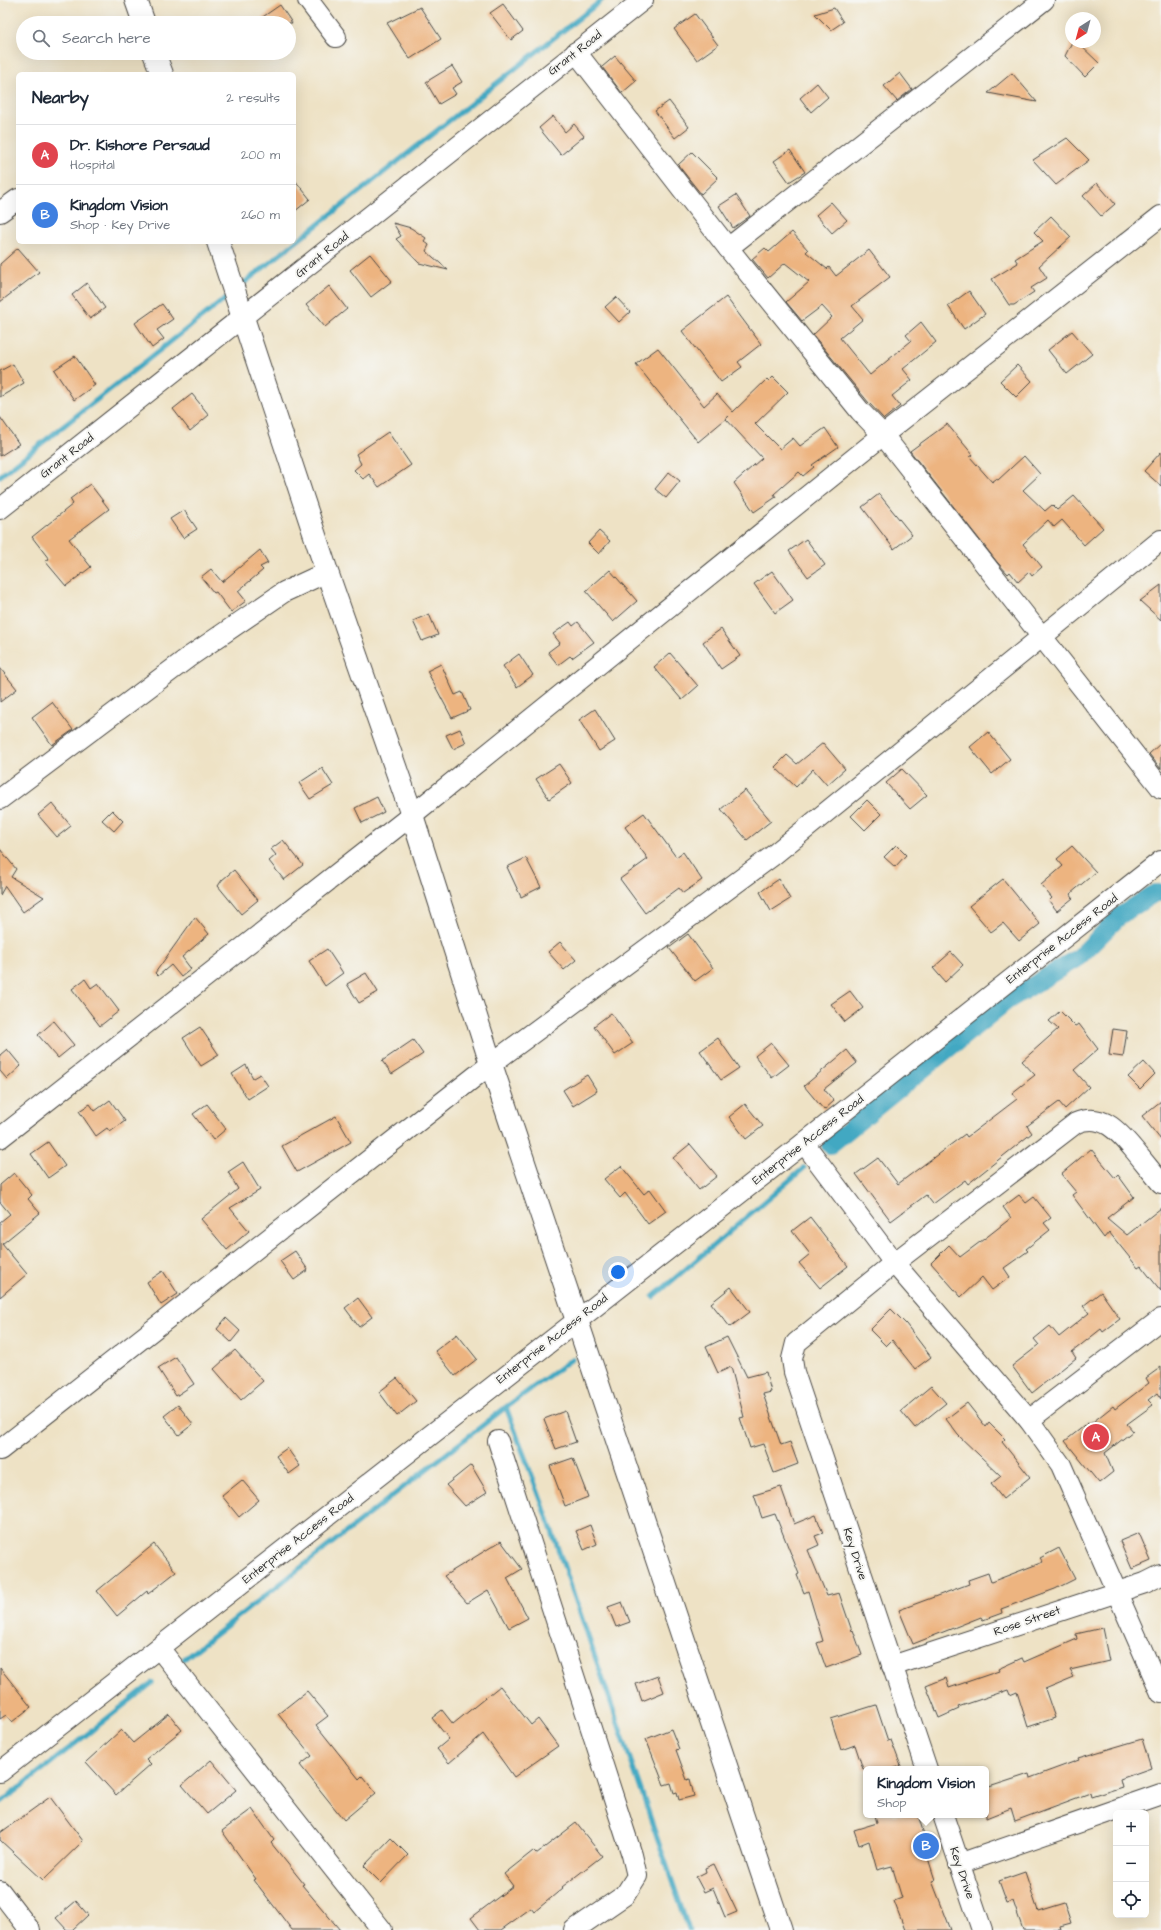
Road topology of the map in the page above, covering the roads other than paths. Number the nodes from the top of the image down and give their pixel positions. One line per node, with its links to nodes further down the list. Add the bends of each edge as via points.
1 (136, 0): 5 (main road)
2 (308, 0): 6 (street)
3 (643, 0): 7 (street, Grant Road)
4 (1044, 0): 14 (street)
5 (142, 16)
6 (336, 37)
7 (576, 52): 14 (street); 15 (street, Grant Road)
8 (157, 60): 9 (main road)
9 (161, 72)
10 (16, 201): 11 (street)
11 (0, 212)
12 (1161, 216): 16 (street)
13 (219, 244): 15 (main road)
14 (728, 248): 16 (street, via 860,411)
15 (244, 317): 17 (street, Grant Road); 19 (main road)
16 (883, 435): 20 (street); 23 (street)
17 (0, 509)
18 (1161, 540): 20 (street)
19 (327, 572): 22 (street, via 284,592 258,609 189,657); 23 (main road)
20 (1041, 636): 21 (street); 25 (street, via 771,857)
21 (1161, 788)
22 (0, 799)
23 (412, 814): 25 (main road); 26 (street)
24 (1161, 862): 27 (street, Enterprise Access Road)
25 (492, 1064): 30 (main road); 34 (street)
26 (0, 1138)
27 (804, 1143): 29 (street); 30 (street, Enterprise Access Road)
28 (1161, 1183): 29 (street, via 1115,1128 1099,1120 1081,1121)
29 (894, 1263): 32 (street); 38 (street, Key Drive, via 800,1339 793,1353 793,1366)
30 (578, 1319): 37 (street, Enterprise Access Road); 49 (main road)
31 (1161, 1319): 32 (street)
32 (1029, 1420): 36 (street, via 1061,1465)
33 (498, 1441): 48 (street, via 637,1876 625,1895)
34 (0, 1450)
35 (1161, 1575): 36 (street, Rose Street, via 1145,1583)
36 (1117, 1591): 38 (street, Rose Street); 39 (street)
37 (159, 1648): 41 (street, Enterprise Access Road); 47 (street)
38 (892, 1666): 40 (street, Key Drive)
39 (1161, 1693)
40 (926, 1766)
41 (0, 1772)
42 (1161, 1794): 44 (street)
43 (944, 1818): 44 (street, Key Drive)
44 (959, 1864): 50 (street, Key Drive)
45 (0, 1891): 46 (street)
46 (30, 1930)
47 (382, 1930)
48 (574, 1930)
49 (781, 1930)
50 (982, 1930)

